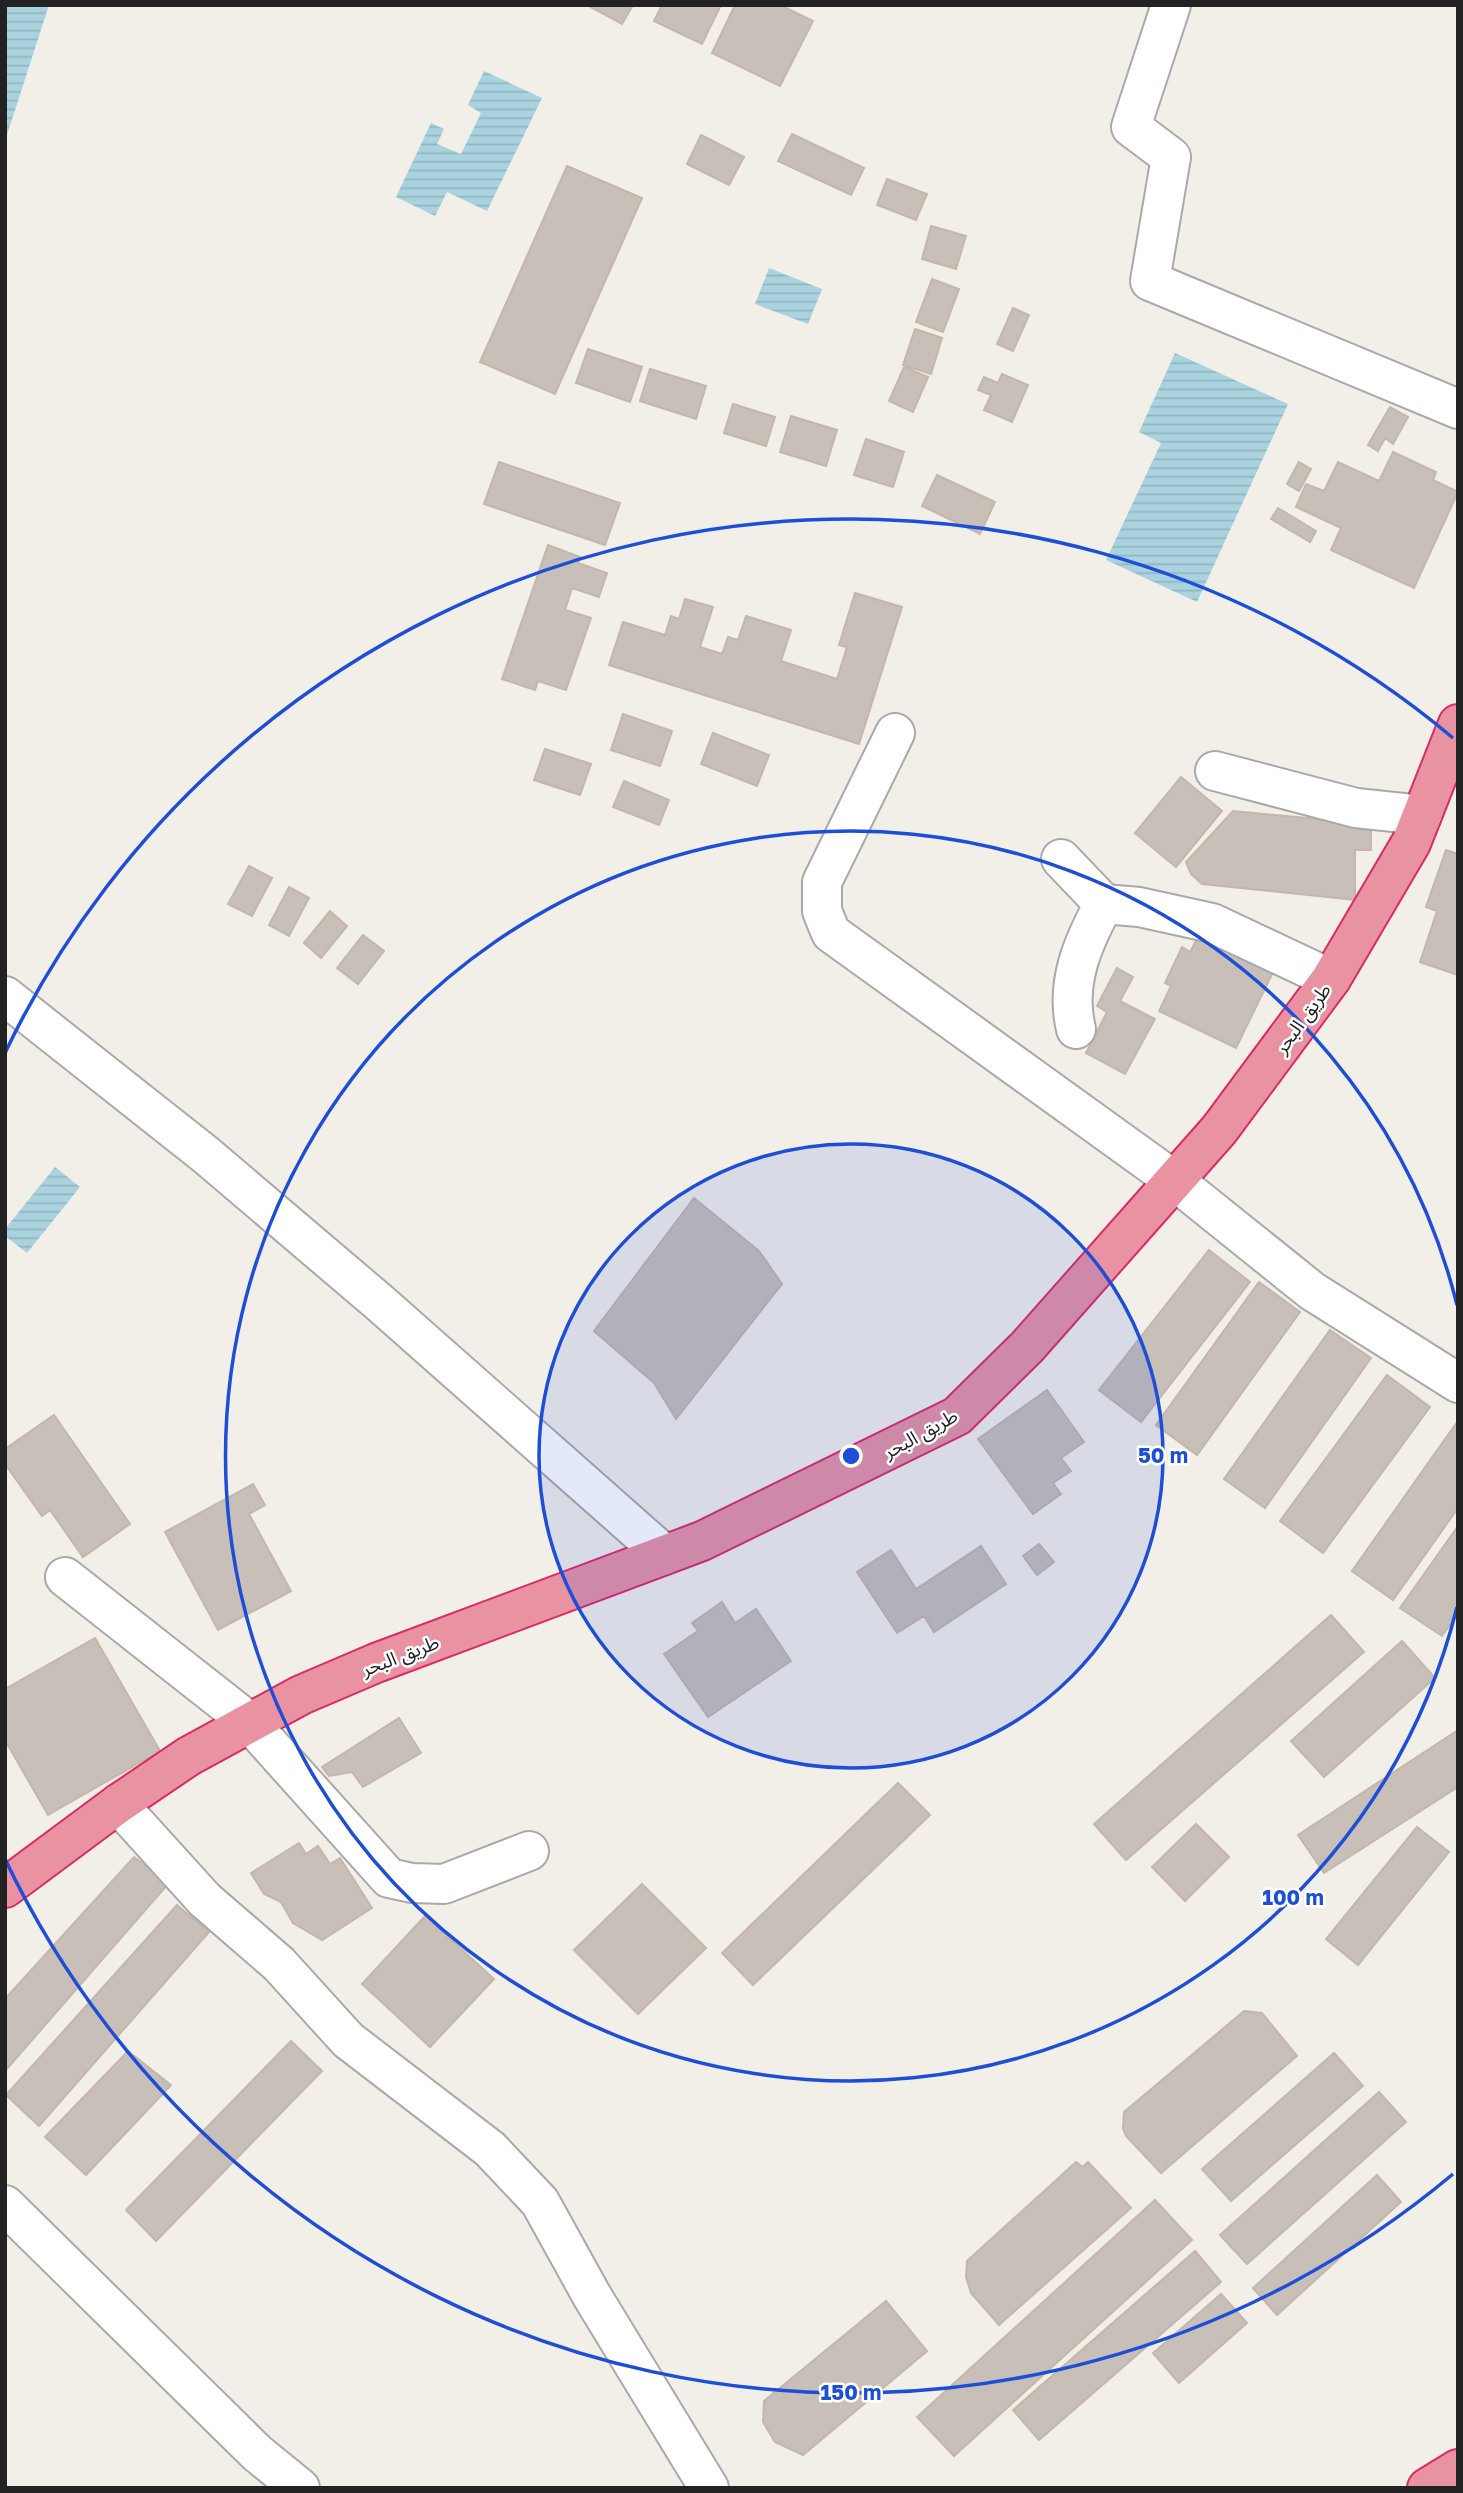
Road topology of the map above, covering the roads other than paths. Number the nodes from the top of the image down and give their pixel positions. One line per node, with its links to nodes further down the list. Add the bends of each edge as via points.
1 (1171, 5): 2 (street, via 1131,127 1171,157 1150,281)
2 (1458, 409)
3 (1458, 724): 6 (highway, طريق البحر)
4 (895, 733): 12 (street, via 822,882 822,911 831,933)
5 (1215, 771): 6 (street, via 1356,808)
6 (1422, 815): 9 (highway, طريق البحر, via 1411,844)
7 (1061, 859): 8 (street)
8 (1104, 904): 9 (street, via 1139,906 1212,923); 11 (street, via 1082,945 1070,1004)
9 (1331, 979): 12 (highway, طريق البحر, via 1219,1130)
10 (5, 996): 14 (street, via 206,1155)
11 (1076, 1029)
12 (1175, 1181): 13 (street, via 1312,1290); 14 (highway, طريق البحر, via 1027,1347 957,1416)
13 (1458, 1383)
14 (665, 1555): 16 (highway, طريق البحر, via 376,1663)
15 (65, 1577): 16 (street)
16 (248, 1721): 17 (highway, طريق البحر); 18 (street, via 389,1878 444,1884)
17 (118, 1804): 19 (highway, طريق البحر); 23 (street, via 205,1900 279,1964 348,2040 490,2149 540,2202)
18 (529, 1851)
19 (5, 1888)
20 (5, 2205): 22 (street, via 257,2453)
21 (1458, 2469): 24 (highway)
22 (300, 2488)
23 (709, 2488)
24 (1427, 2488)

